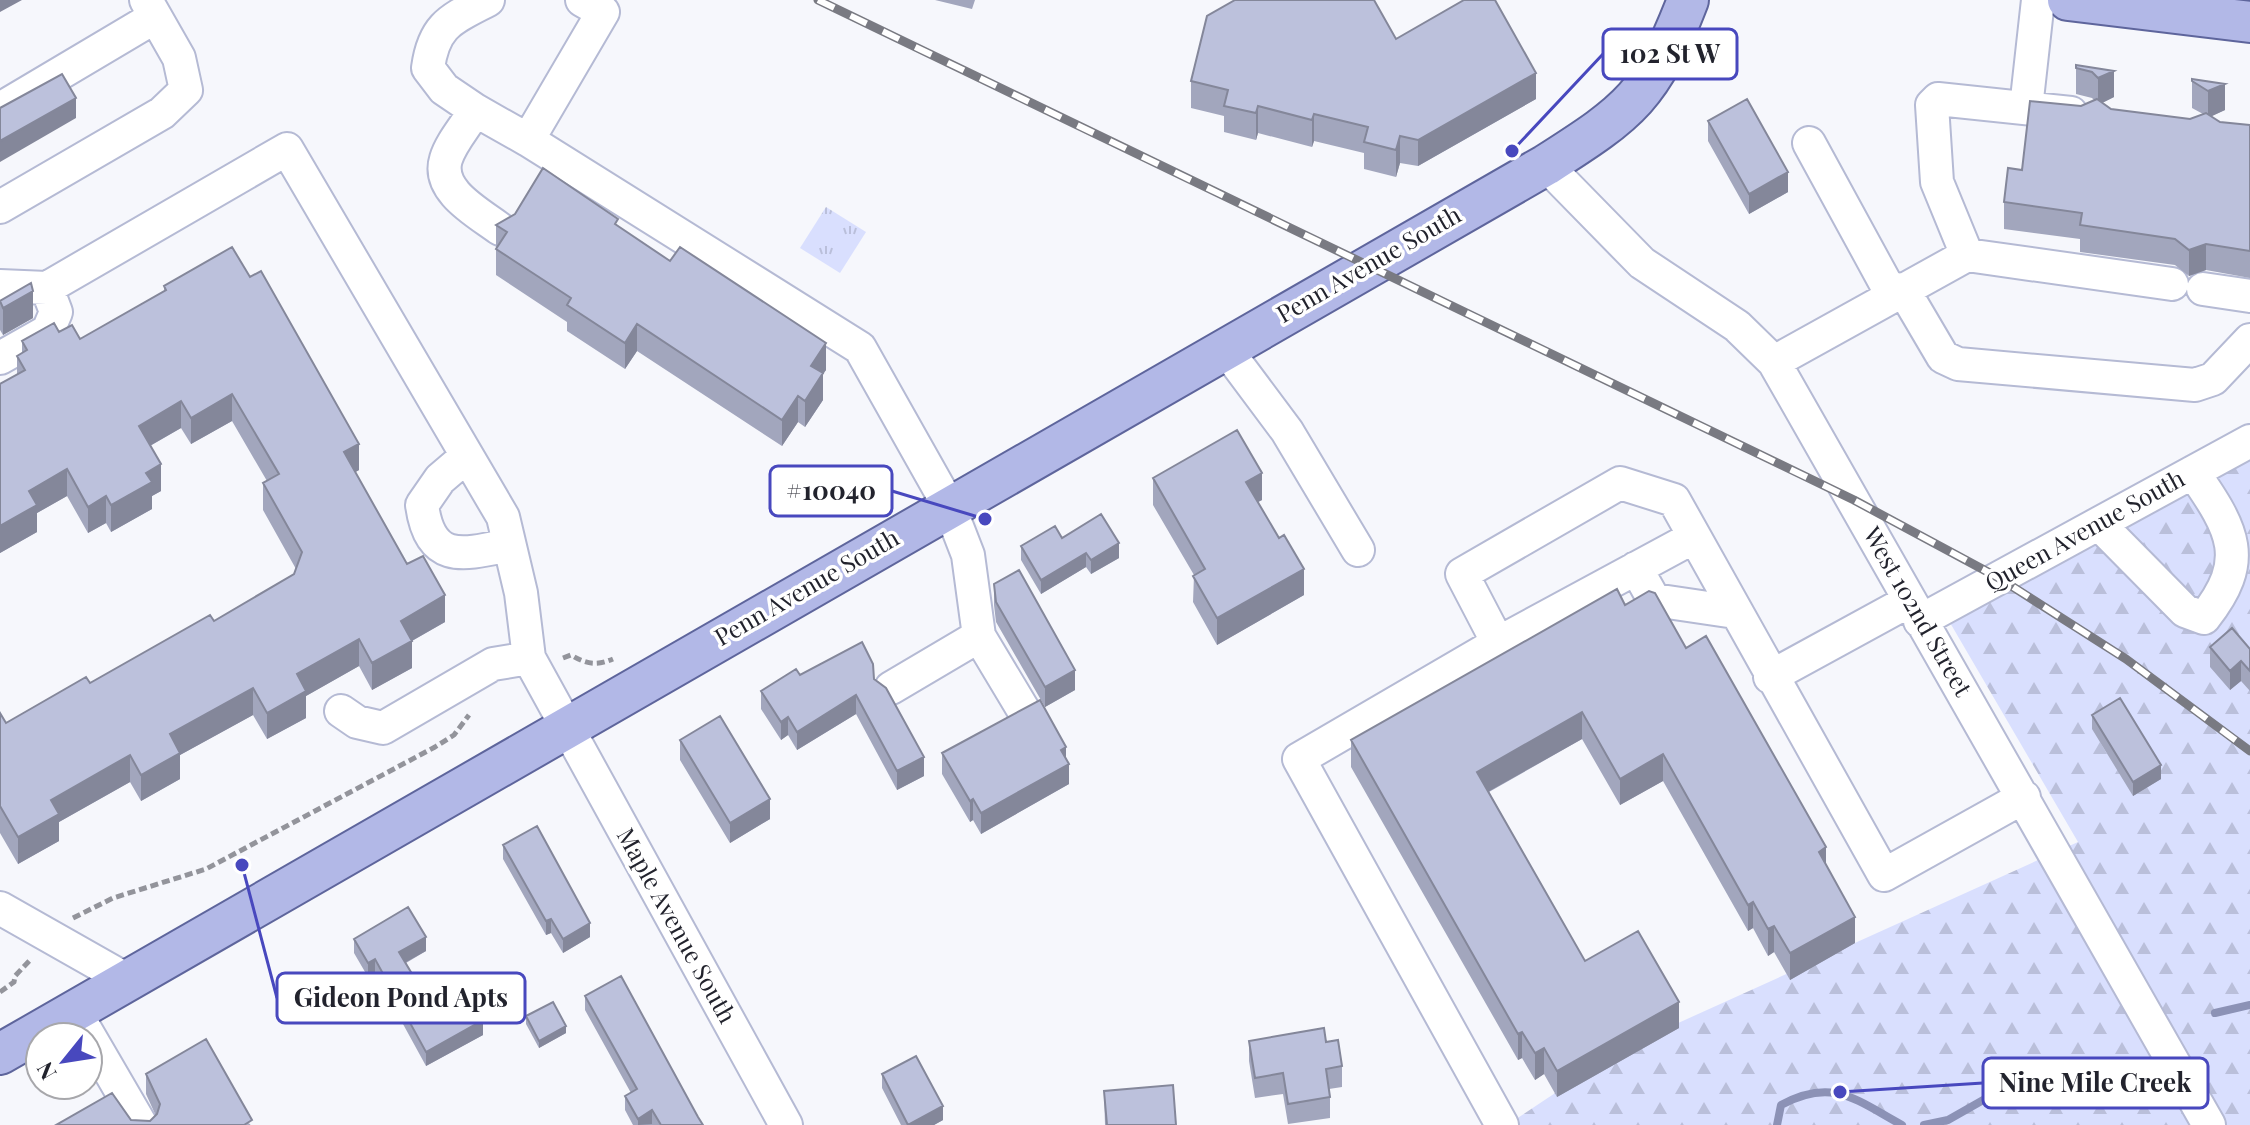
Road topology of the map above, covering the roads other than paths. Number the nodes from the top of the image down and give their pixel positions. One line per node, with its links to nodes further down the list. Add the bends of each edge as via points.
1 (488, 0): 10 (street, via 445,23 431,45 428,68 444,89)
2 (582, 0): 12 (street, via 603,12)
3 (1688, 0): 14 (main road, Penn Avenue South, via 1669,50 1647,87 1607,126)
4 (2038, 0): 8 (street)
5 (2068, 0): 7 (main road)
6 (150, 8): 9 (street); 15 (street, via 179,58 186,90 162,113)
7 (2250, 22)
8 (2026, 108): 11 (street); 17 (street, via 1938,99 1932,105 1937,182)
9 (0, 109)
10 (475, 110): 12 (street); 16 (street, via 445,160 448,184)
11 (2082, 114)
12 (528, 140): 29 (street, via 860,348)
13 (1809, 143): 20 (street)
14 (1546, 165): 23 (main road, Penn Avenue South); 25 (street, West 102nd Street, via 1642,263 1737,326)
15 (0, 207)
16 (500, 229)
17 (1967, 255): 20 (street); 21 (street)
18 (0, 287): 19 (street)
19 (47, 288): 24 (street, via 56,312 48,331); 27 (street, Maple Avenue South, via 287,149)
20 (1897, 292): 22 (street, via 1943,357 1958,364 2195,385 2213,379); 25 (street)
21 (2250, 296)
22 (2250, 340)
23 (1225, 348): 29 (main road, Penn Avenue South); 33 (street, via 1287,431)
24 (0, 358)
25 (1774, 362): 35 (street, West 102nd Street)
26 (2250, 441): 28 (street, Queen Avenue South)
27 (467, 456): 32 (street, Maple Avenue South, via 503,517); 32 (street, via 440,479 422,505 425,530 439,548 464,554)
28 (2193, 472): 30 (street, Queen Avenue South); 30 (street, via 2239,539 2242,569 2229,597 2204,618 2185,611)
29 (949, 506): 37 (street, via 968,555); 44 (main road, Penn Avenue South)
30 (2099, 524): 35 (street, Queen Avenue South)
31 (1694, 537): 34 (street); 36 (street); 38 (street, via 1674,500 1620,483 1462,574)
32 (509, 545): 39 (street, Maple Avenue South)
33 (1358, 550)
34 (1636, 568): 36 (street, via 1654,600); 38 (street)
35 (1914, 611): 40 (street, Queen Avenue South); 45 (street, West 102nd Street)
36 (1735, 612): 40 (street)
37 (979, 636): 41 (street); 43 (street)
38 (1498, 643): 52 (street, via 1299,759)
39 (533, 665): 42 (street, via 493,664 383,728 357,722); 44 (street, Maple Avenue South)
40 (1770, 677): 45 (street, via 1884,875)
41 (891, 688)
42 (341, 711)
43 (1024, 711)
44 (567, 727): 47 (main road, Penn Avenue South); 51 (street, Maple Avenue South)
45 (2024, 797): 53 (street, West 102nd Street)
46 (0, 908): 47 (street)
47 (127, 980): 48 (main road, Penn Avenue South)
48 (74, 1010): 49 (main road, Penn Avenue South); 50 (street)
49 (0, 1054)
50 (141, 1125)
51 (786, 1125)
52 (1502, 1125)
53 (2209, 1125)

